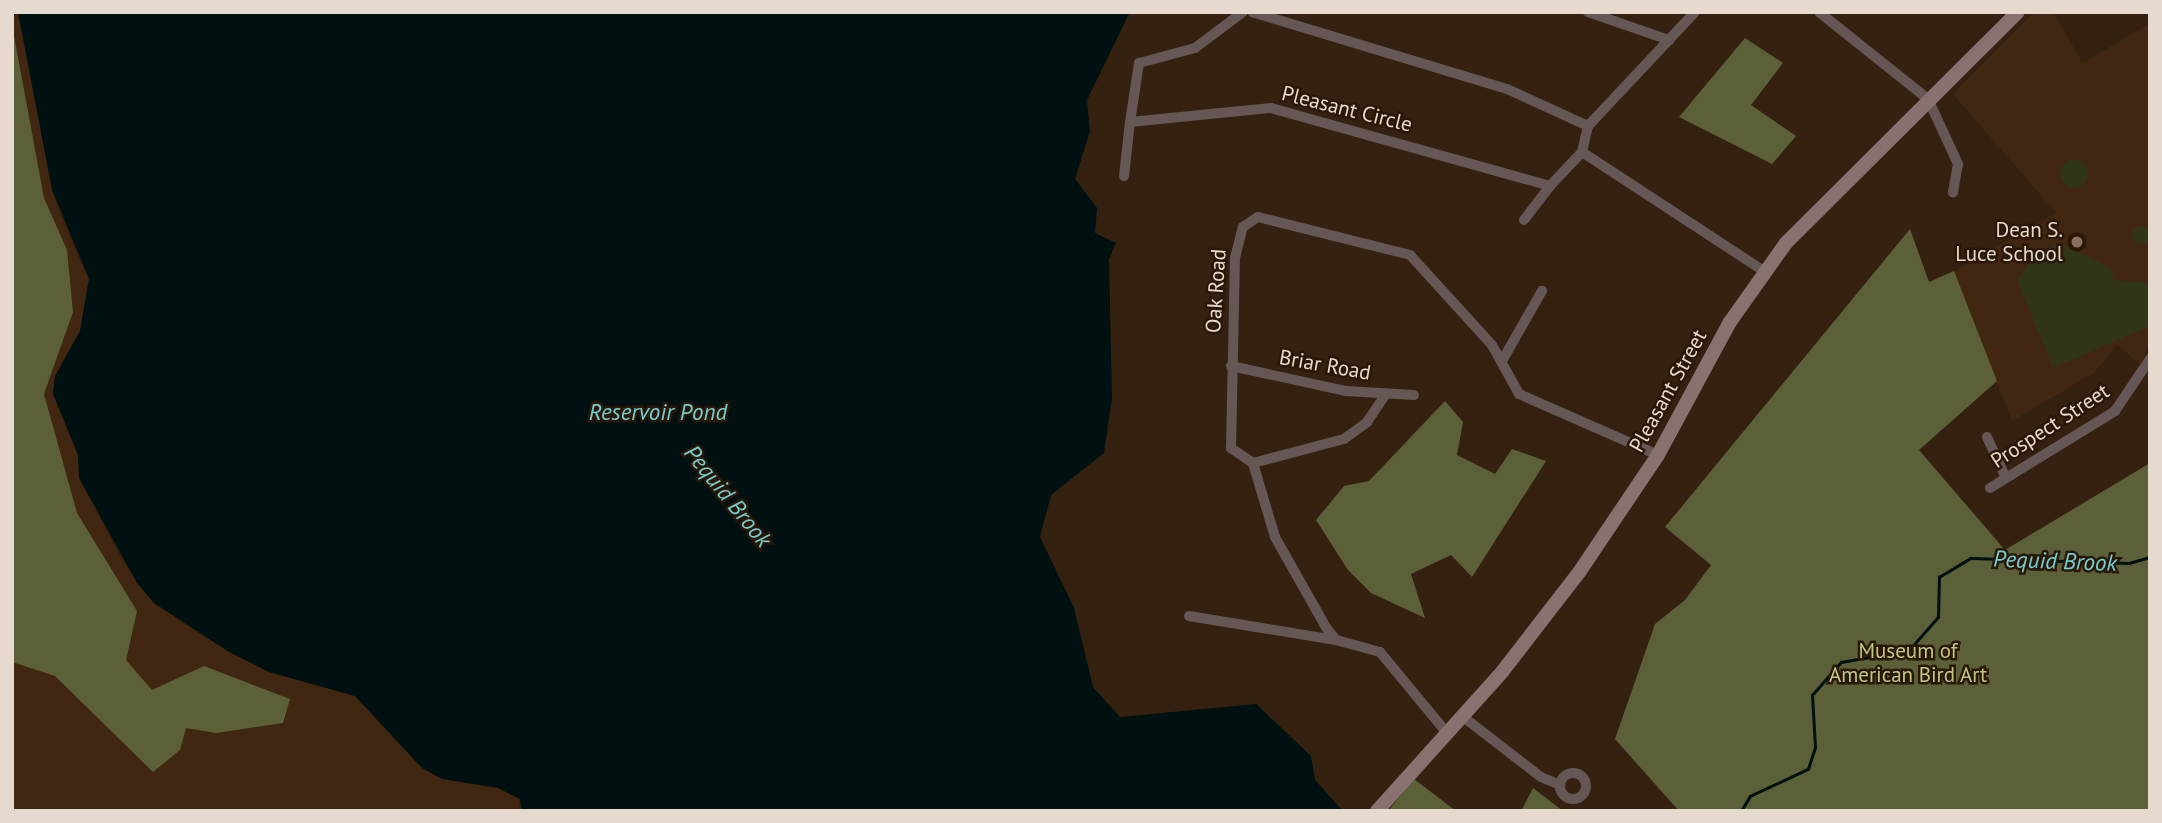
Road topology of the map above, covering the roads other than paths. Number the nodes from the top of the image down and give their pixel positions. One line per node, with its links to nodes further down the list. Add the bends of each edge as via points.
1 (1243, 12): 9 (street, via 1195,48 1139,64)
2 (1252, 12): 10 (street, via 1507,89)
3 (1588, 12): 7 (street)
4 (1695, 12): 7 (street)
5 (1819, 12): 8 (street)
6 (2018, 12): 8 (main road, Pleasant Street)
7 (1669, 40): 10 (street)
8 (1928, 99): 14 (street, via 1958,164); 16 (main road, Pleasant Street, via 1830,193)
9 (1130, 122): 12 (street); 13 (street, Pleasant Circle, via 1291,110)
10 (1588, 126): 11 (street)
11 (1582, 152): 13 (street); 16 (street)
12 (1124, 176)
13 (1550, 186): 15 (street)
14 (1953, 193)
15 (1524, 220)
16 (1764, 271): 24 (main road, Pleasant Street)
17 (1542, 291): 19 (street)
18 (2150, 359): 26 (street, Prospect Street, via 2115,411)
19 (1502, 360): 20 (street, Oak Road, via 1410,255 1258,217 1243,227 1235,258); 24 (street, Oak Road, via 1506,380 1519,394)
20 (1231, 366): 22 (street, Briar Road); 25 (street, Oak Road, via 1228,437 1240,457)
21 (1414, 394): 22 (street, Briar Road)
22 (1385, 395): 25 (street, via 1367,422 1344,439)
23 (1987, 437): 26 (street)
24 (1658, 455): 30 (main road, Pleasant Street, via 1580,571)
25 (1253, 463): 29 (street, Oak Road, via 1275,537)
26 (2006, 478): 27 (street, Prospect Street)
27 (1990, 488)
28 (1189, 616): 29 (street)
29 (1336, 640): 31 (street, via 1380,652)
30 (1462, 716): 31 (main road, Pleasant Street); 32 (street, via 1513,758)
31 (1447, 733): 33 (main road, Pleasant Street)
32 (1560, 785)
33 (1377, 811)

